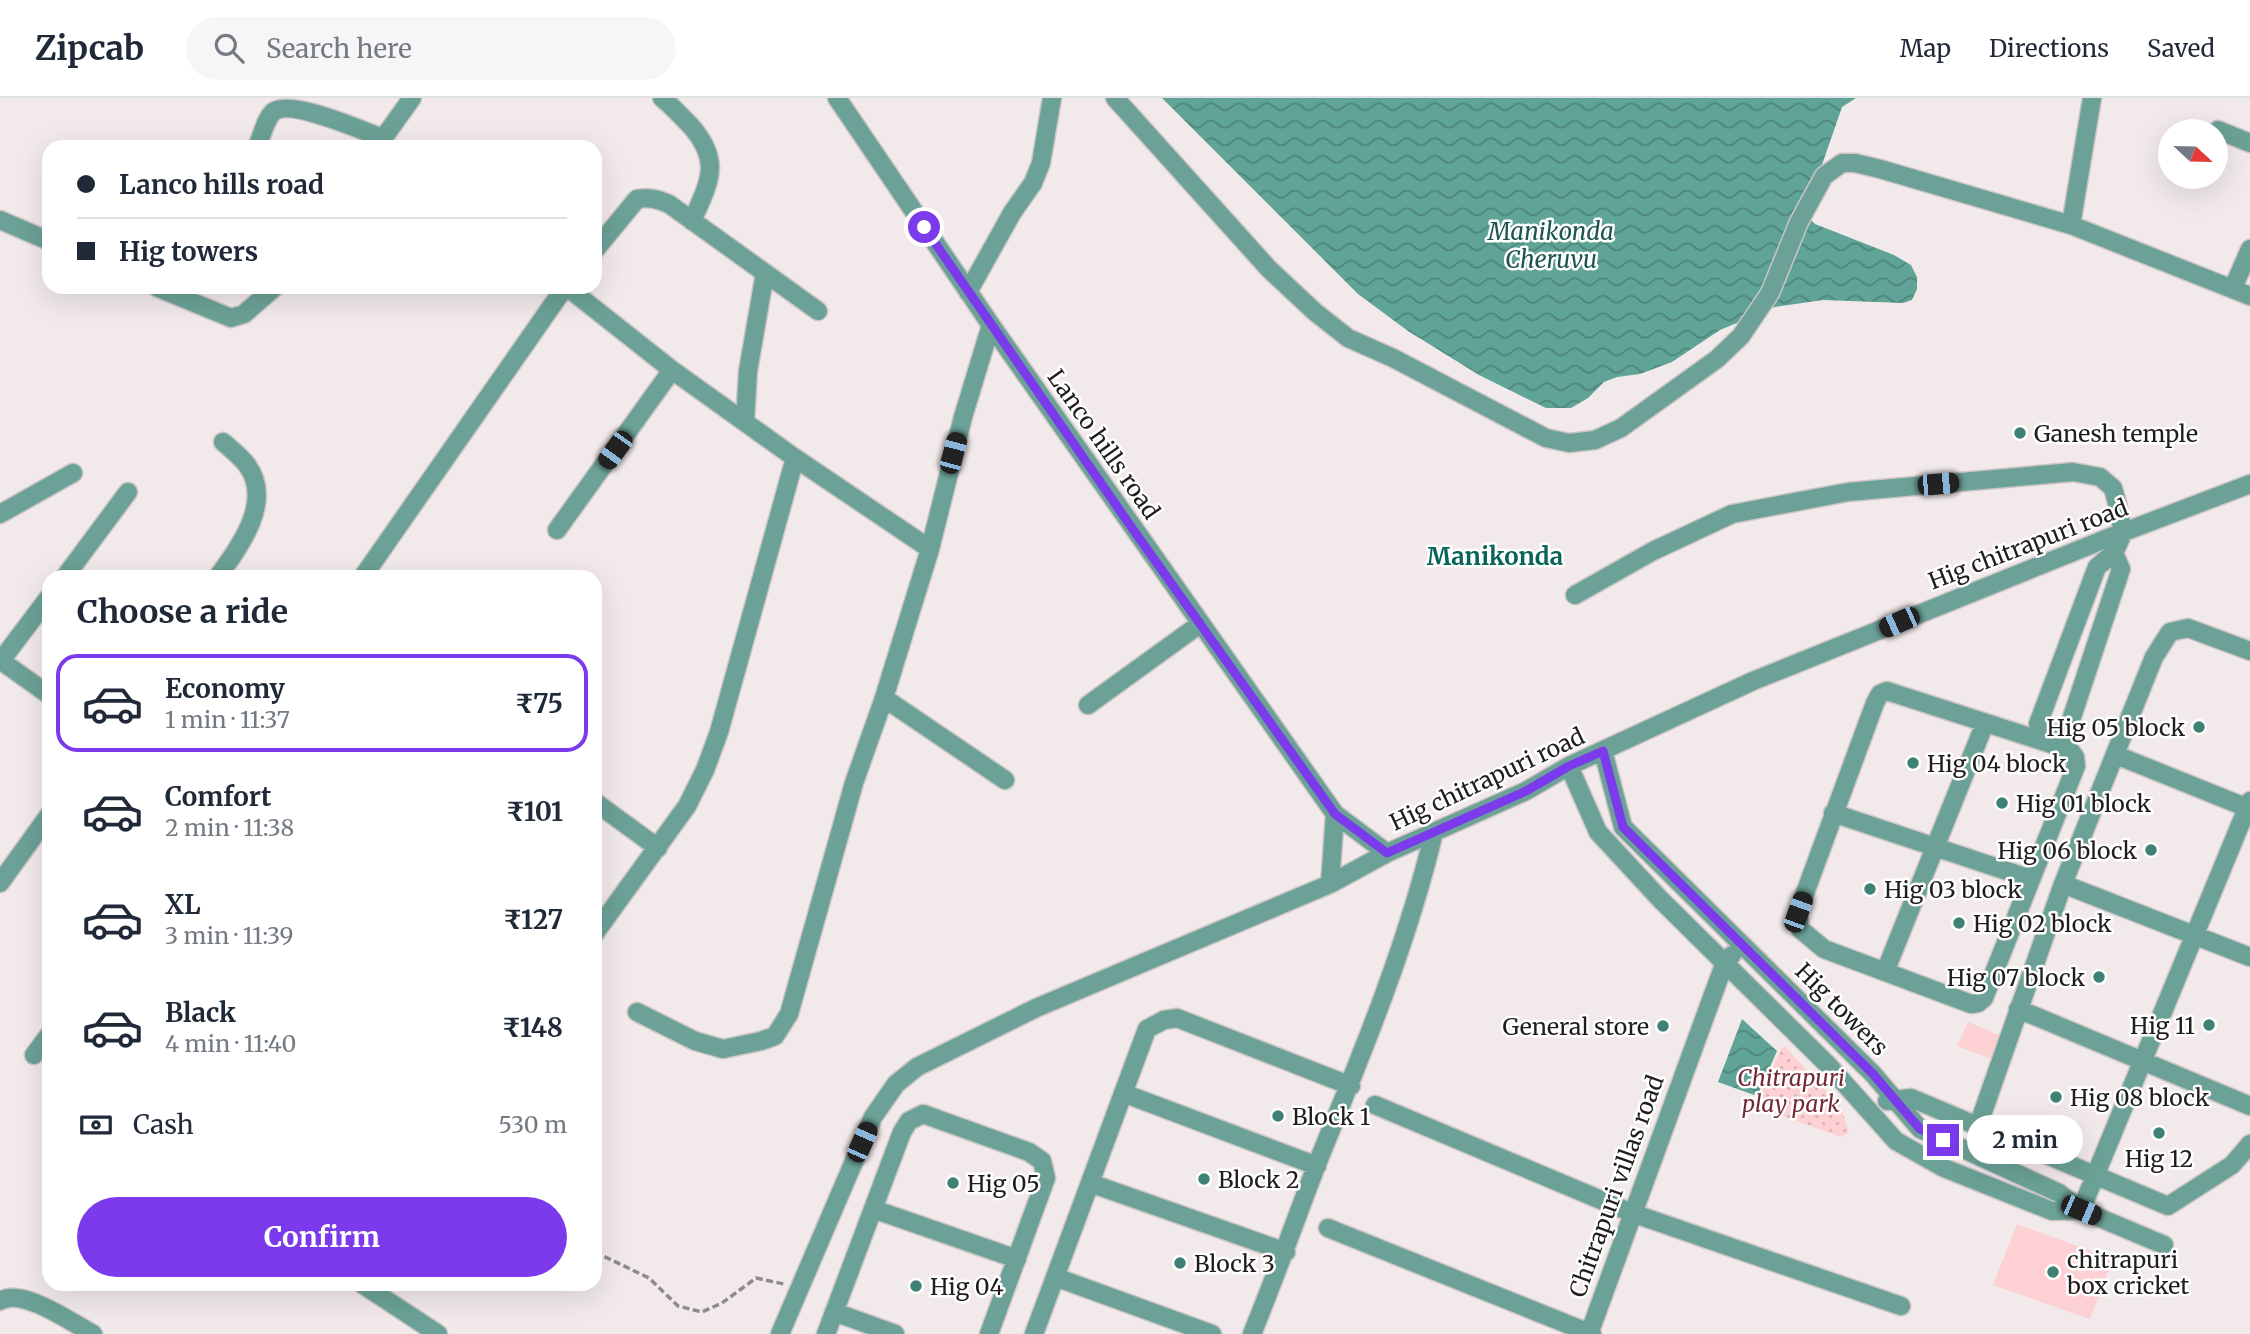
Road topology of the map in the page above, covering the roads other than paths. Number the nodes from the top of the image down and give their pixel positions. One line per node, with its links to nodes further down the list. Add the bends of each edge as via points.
1 (412, 98): 10 (street)
2 (662, 98): 13 (street, via 702,140 710,156 710,175)
3 (837, 98): 20 (street, Lanco hills road)
4 (1052, 98): 20 (street, via 1033,183)
5 (1115, 98): 14 (street, via 1269,269 1348,338 1546,438 1569,443 1595,440 1621,428 1709,366 1741,336 1770,293 1818,183 1842,163 1880,169)
6 (2092, 98): 14 (street)
7 (2228, 134): 11 (street)
8 (260, 140): 9 (street, via 274,110 284,107 304,109)
9 (373, 140)
10 (382, 140)
11 (2250, 144)
12 (0, 220): 15 (street)
13 (692, 220): 16 (street, via 656,199 637,199); 18 (street)
14 (2071, 225): 19 (street)
15 (42, 238)
16 (602, 242)
17 (2250, 249): 19 (street)
18 (765, 273): 26 (street); 29 (street, via 748,371)
19 (2233, 288): 25 (street)
20 (968, 292): 27 (street, Lanco hills road)
21 (173, 294): 22 (street, via 231,318 244,314)
22 (267, 294)
23 (561, 294): 42 (street)
24 (575, 294): 28 (street)
25 (2250, 296)
26 (818, 311)
27 (991, 325): 38 (street); 45 (street, Lanco hills road)
28 (672, 370): 29 (street); 36 (street)
29 (745, 422): 31 (street)
30 (223, 442): 41 (street, via 252,473 258,496 250,524)
31 (794, 458): 38 (street); 64 (street, via 719,732 687,806)
32 (73, 472): 35 (street)
33 (2250, 484): 37 (street, Hig chitrapuri road)
34 (128, 492): 40 (street)
35 (0, 514)
36 (557, 530)
37 (2123, 533): 39 (street); 43 (street, via 2113,488 2100,477 2073,472 1848,492 1732,514); 53 (street, Hig chitrapuri road, via 1753,681)
38 (930, 550): 49 (street)
39 (2114, 553): 52 (street, via 2097,567 2038,724); 52 (street, via 2121,569 2066,733)
40 (70, 570)
41 (222, 570)
42 (368, 570)
43 (1575, 595)
44 (42, 606): 47 (street)
45 (1200, 624): 50 (street); 60 (street, Lanco hills road)
46 (2250, 651): 54 (street, via 2188,628 2170,632 2154,657)
47 (0, 661): 48 (street)
48 (42, 690)
49 (884, 698): 56 (street); 77 (street, via 854,783 789,1014 775,1036 723,1049 695,1041)
50 (1088, 705)
51 (1984, 723): 52 (street); 59 (street, via 1888,691 1880,694); 63 (street)
52 (2049, 738): 66 (street, via 2070,750 2076,766)
53 (1603, 751): 55 (street, Hig chitrapuri road); 72 (street, Hig towers, via 1623,827)
54 (2116, 755): 57 (street); 69 (street)
55 (1569, 766): 62 (street, Hig chitrapuri road, via 1526,791); 74 (street, via 1598,832)
56 (1005, 780)
57 (2249, 806): 71 (street)
58 (602, 807): 64 (street)
59 (1833, 813): 63 (street); 75 (street, via 1798,912 1800,929 1825,949)
60 (1335, 814): 65 (street, Lanco hills road); 68 (street)
61 (42, 825): 67 (street)
62 (1434, 832): 65 (street, Hig chitrapuri road); 81 (street, via 1420,888)
63 (1935, 846): 66 (street); 75 (street)
64 (658, 848): 70 (street)
65 (1387, 853): 68 (street, Hig chitrapuri road)
66 (2031, 879): 75 (street, via 1984,998 1978,1003)
67 (0, 883)
68 (1330, 884): 106 (street, Hig chitrapuri road, via 1036,1008 917,1067 896,1084 873,1117)
69 (2063, 884): 71 (street); 76 (street)
70 (602, 924)
71 (2195, 936): 73 (street); 80 (street)
72 (1744, 946): 74 (street); 84 (street, Hig towers)
73 (2250, 957)
74 (1725, 962): 83 (street); 94 (street, Chitrapuri villas road)
75 (1885, 972)
76 (2018, 1009): 80 (street); 87 (street)
77 (636, 1012)
78 (42, 1044): 79 (street)
79 (34, 1055)
80 (2143, 1062): 86 (street); 90 (street)
81 (1351, 1086): 82 (street, via 1177,1018 1147,1029); 89 (street)
82 (1123, 1093): 89 (street); 91 (street)
83 (1861, 1100): 84 (street); 93 (street, via 1896,1141 1944,1168 2052,1211)
84 (1896, 1101): 87 (street, via 1911,1098); 93 (street, Hig towers, via 1920,1129 2059,1193)
85 (1375, 1105): 94 (street)
86 (2250, 1106)
87 (1978, 1126): 90 (street)
88 (2250, 1144): 90 (street, via 2231,1166 2168,1206)
89 (1317, 1166): 97 (street)
90 (2096, 1176): 93 (street)
91 (1090, 1184): 97 (street); 99 (street)
92 (873, 1209): 98 (street); 98 (street, via 902,1132 909,1121 923,1114 1029,1152 1042,1161 1046,1178); 103 (street)
93 (2081, 1210): 96 (street)
94 (1632, 1213): 102 (street); 113 (street, Chitrapuri villas road)
95 (1328, 1228): 113 (street)
96 (2164, 1245)
97 (1286, 1252): 112 (street)
98 (1017, 1259): 109 (street)
99 (1055, 1277): 110 (street); 111 (street)
100 (373, 1291): 105 (street)
101 (0, 1301): 104 (street, via 20,1297)
102 (1901, 1306)
103 (834, 1312): 107 (street); 108 (street)
104 (93, 1334)
105 (438, 1334)
106 (780, 1334)
107 (827, 1334)
108 (895, 1334)
109 (989, 1334)
110 (1034, 1334)
111 (1212, 1334)
112 (1252, 1334)
113 (1590, 1334)

